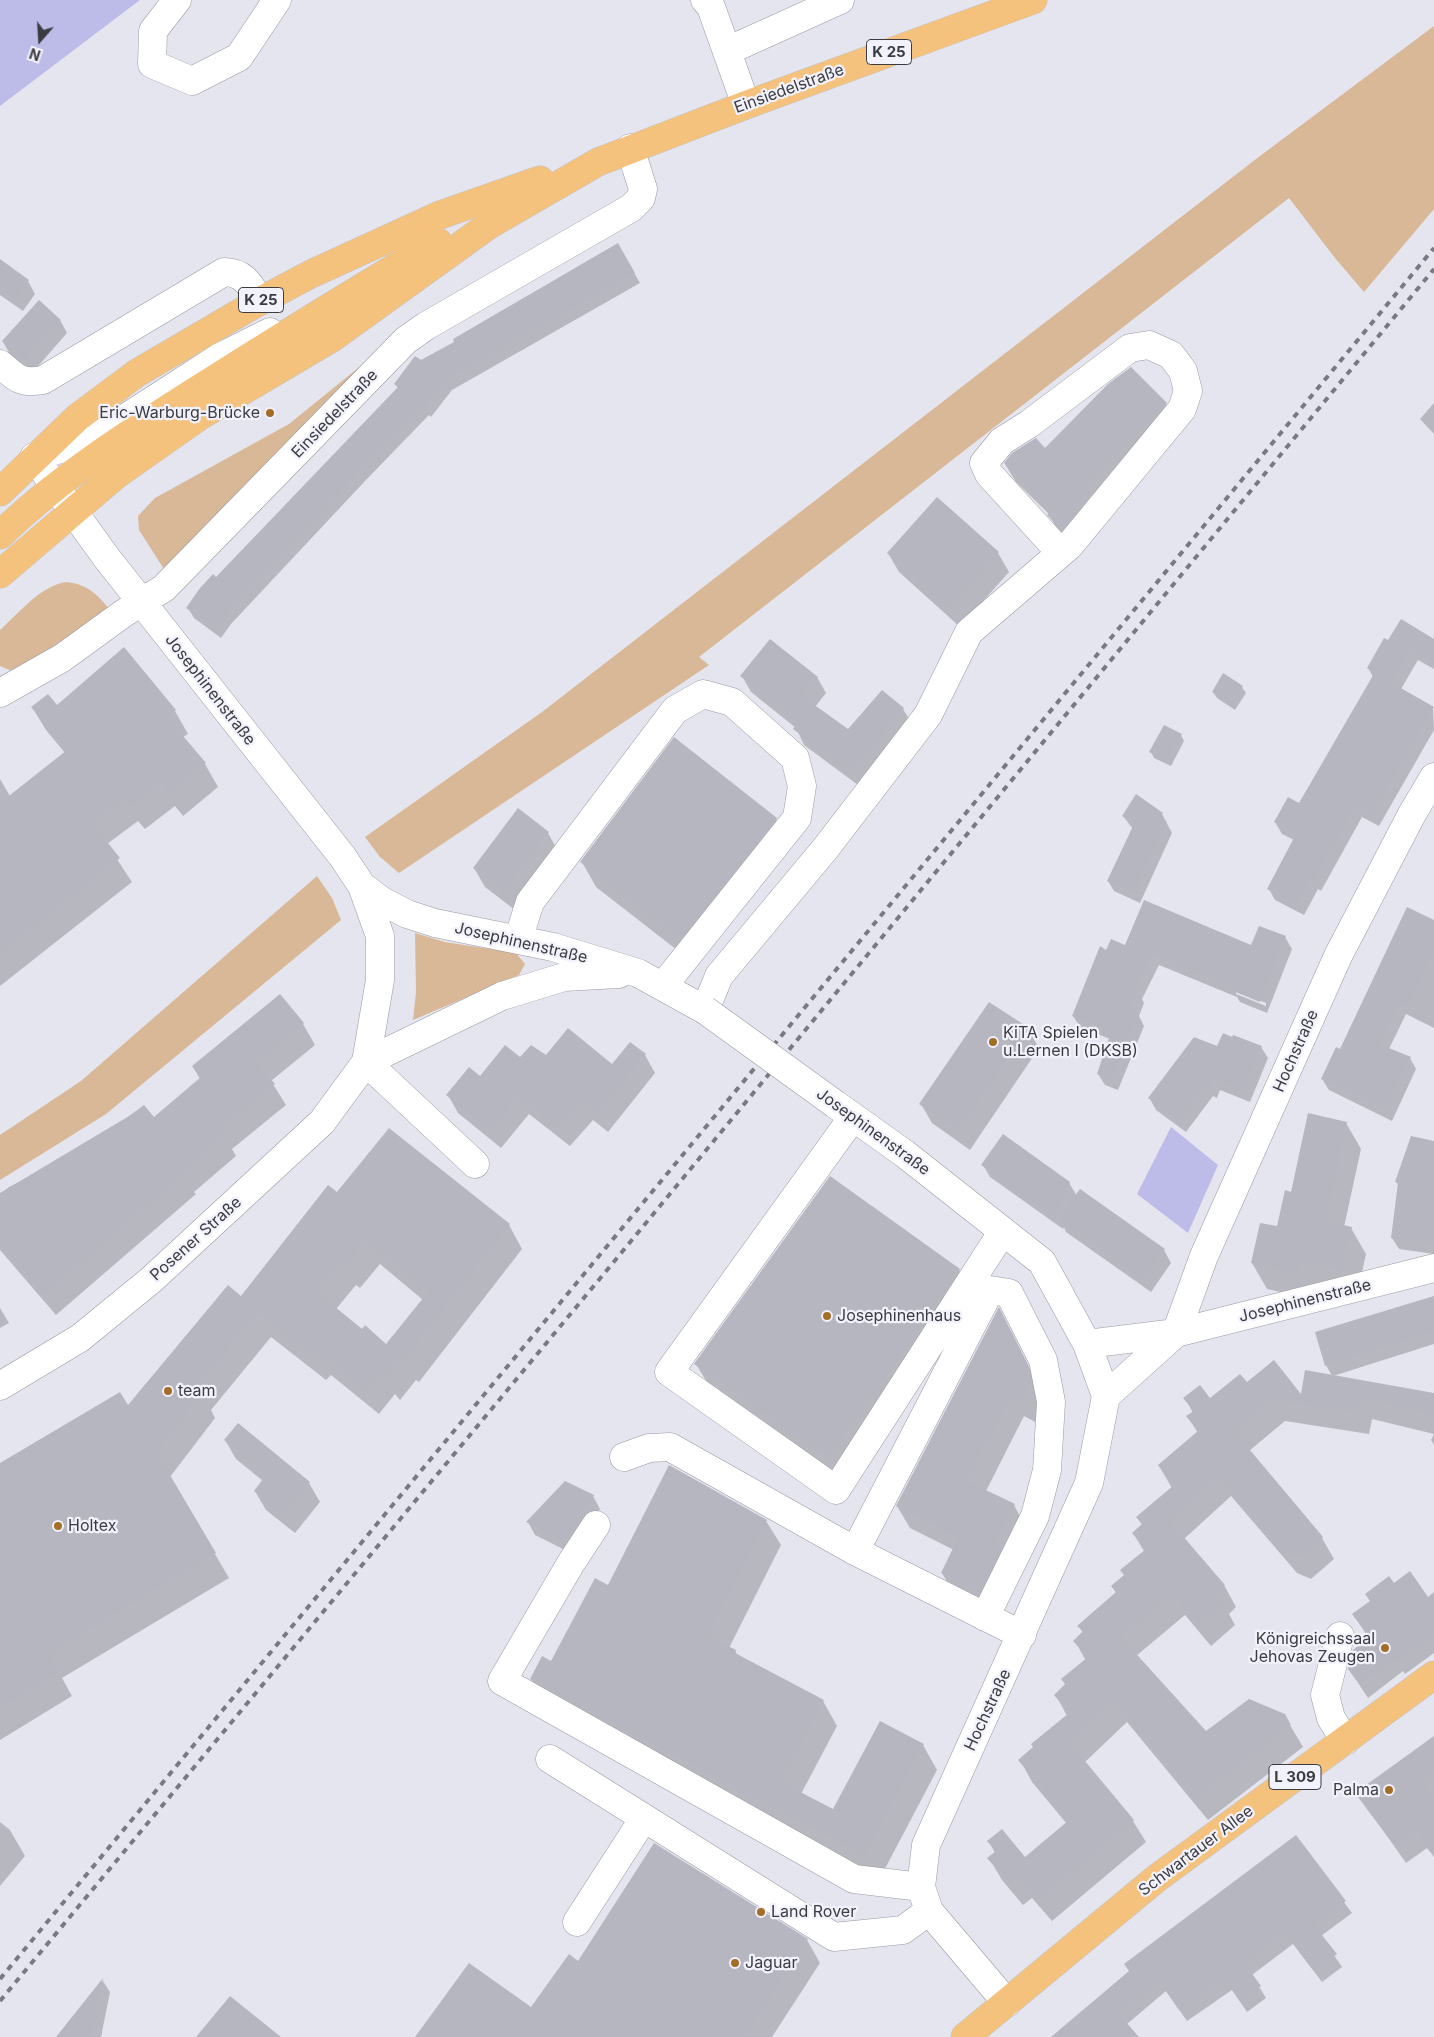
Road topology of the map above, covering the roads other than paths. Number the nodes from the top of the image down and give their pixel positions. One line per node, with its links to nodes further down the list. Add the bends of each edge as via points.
1 (177, 0): 2 (street, via 153,31 152,64 192,81 239,57)
2 (277, 0)
3 (705, 0): 6 (street, via 711,7)
4 (840, 0): 6 (street)
5 (1032, 0): 7 (main road, Einsiedelstraße / K 25)
6 (727, 51): 7 (street)
7 (746, 104): 8 (main road, Einsiedelstraße / K 25)
8 (630, 148): 9 (main road, Einsiedelstraße / K 25); 21 (street, Einsiedelstraße, via 643,189 641,198 631,208 406,340 164,588)
9 (598, 162): 10 (main road, Einsiedelstraße / K 25, via 552,175); 17 (main road, Einsiedelstraße / K 25, via 489,225 332,338 200,416)
10 (514, 191): 11 (main road, Einsiedelstraße / K 25); 12 (main road, Einsiedelstraße / K 25, via 440,215)
11 (387, 272): 14 (street, via 220,357 93,439); 15 (main road, Einsiedelstraße / K 25, via 107,448)
12 (260, 301): 13 (street, via 243,277 235,272 224,272 43,380 28,383); 14 (main road, Einsiedelstraße / K 25, via 137,373 78,417)
13 (0, 364)
14 (34, 457): 15 (street, Josephinenstraße); 16 (main road, Einsiedelstraße / K 25)
15 (55, 487): 17 (street, Josephinenstraße); 18 (main road, Einsiedelstraße / K 25)
16 (0, 492)
17 (72, 510): 20 (main road, Einsiedelstraße / K 25); 21 (street, Josephinenstraße)
18 (0, 534)
19 (1061, 553): 19 (street, via 1182,409 1188,391 1183,371 1172,355 1149,345 1130,348 1002,442 984,463 990,474); 28 (street, via 970,632 928,715 825,849 719,976)
20 (0, 574)
21 (142, 604): 22 (street, Einsiedelstraße, via 124,613 62,658); 24 (street, Josephinenstraße, via 342,856)
22 (3, 689)
23 (1434, 777): 34 (street, Hochstraße, via 1338,956 1204,1256)
24 (362, 886): 25 (street, Josephinenstraße, via 407,914); 29 (street, Posener Straße, via 380,936 380,980)
25 (518, 940): 26 (street, Josephinenstraße, via 553,947); 27 (street, via 530,902 676,710 703,694 732,702 795,758 802,786 796,818)
26 (638, 973): 27 (street, Josephinenstraße); 29 (street, Posener Straße, via 564,976 502,996)
27 (663, 986): 28 (street, Josephinenstraße)
28 (705, 1010): 30 (street, Josephinenstraße, bridge)
29 (366, 1062): 31 (street); 36 (street, Posener Straße, via 322,1122 151,1280 80,1338)
30 (844, 1111): 32 (street, Josephinenstraße); 32 (street, via 669,1372 836,1490)
31 (475, 1164)
32 (1003, 1231): 35 (street, Josephinenstraße, via 1042,1262)
33 (1434, 1268): 34 (street, Josephinenstraße)
34 (1176, 1333): 35 (street); 37 (street, Hochstraße)
35 (1087, 1344): 37 (street)
36 (0, 1386)
37 (1106, 1396): 42 (street, Hochstraße, via 1089,1482)
38 (624, 1456): 40 (street, via 649,1448 670,1447)
39 (596, 1525): 48 (street, via 502,1681 854,1879)
40 (855, 1551): 41 (street); 41 (street, via 990,1290 1009,1293 1044,1368 1051,1402 1047,1470 1035,1516)
41 (985, 1616): 42 (street)
42 (1022, 1635): 48 (street, Hochstraße, via 926,1845)
43 (1340, 1636): 45 (street, via 1325,1695 1331,1718)
44 (1434, 1675): 45 (main road, Schwartauer Allee / L 309)
45 (1345, 1741): 50 (main road, Schwartauer Allee / L 309, via 1157,1878)
46 (550, 1759): 47 (street)
47 (644, 1818): 48 (street, via 834,1937 903,1930); 49 (street)
48 (925, 1899): 50 (street)
49 (577, 1922)
50 (1007, 2003): 51 (main road, Schwartauer Allee / L 309)
51 (965, 2037)

